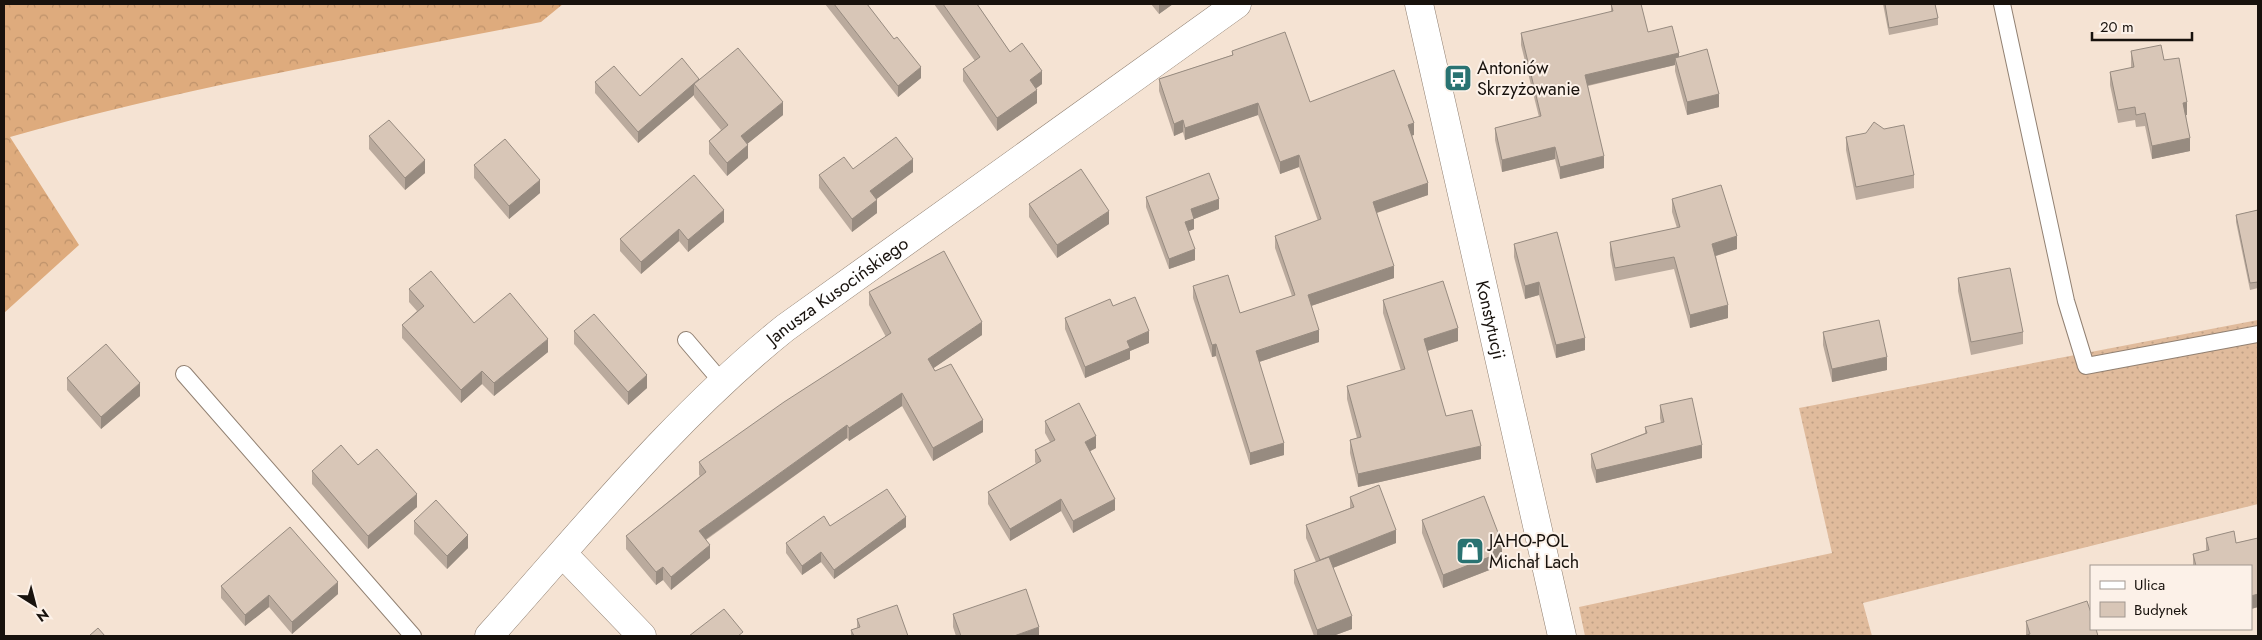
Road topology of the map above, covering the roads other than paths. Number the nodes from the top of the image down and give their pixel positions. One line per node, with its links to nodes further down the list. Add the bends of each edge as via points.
1 (1237, 4): 7 (street, Janusza Kusocińskiego, via 784,328)
2 (1419, 4): 12 (street, Konstytucji)
3 (2002, 4): 4 (lane, via 2066,300 2086,366)
4 (2258, 334)
5 (686, 340): 7 (lane)
6 (184, 374): 9 (lane)
7 (721, 382): 8 (street, Janusza Kusocińskiego, via 677,426)
8 (563, 554): 10 (street, Janusza Kusocińskiego); 11 (street)
9 (413, 636)
10 (489, 636)
11 (642, 636)
12 (1562, 636)

